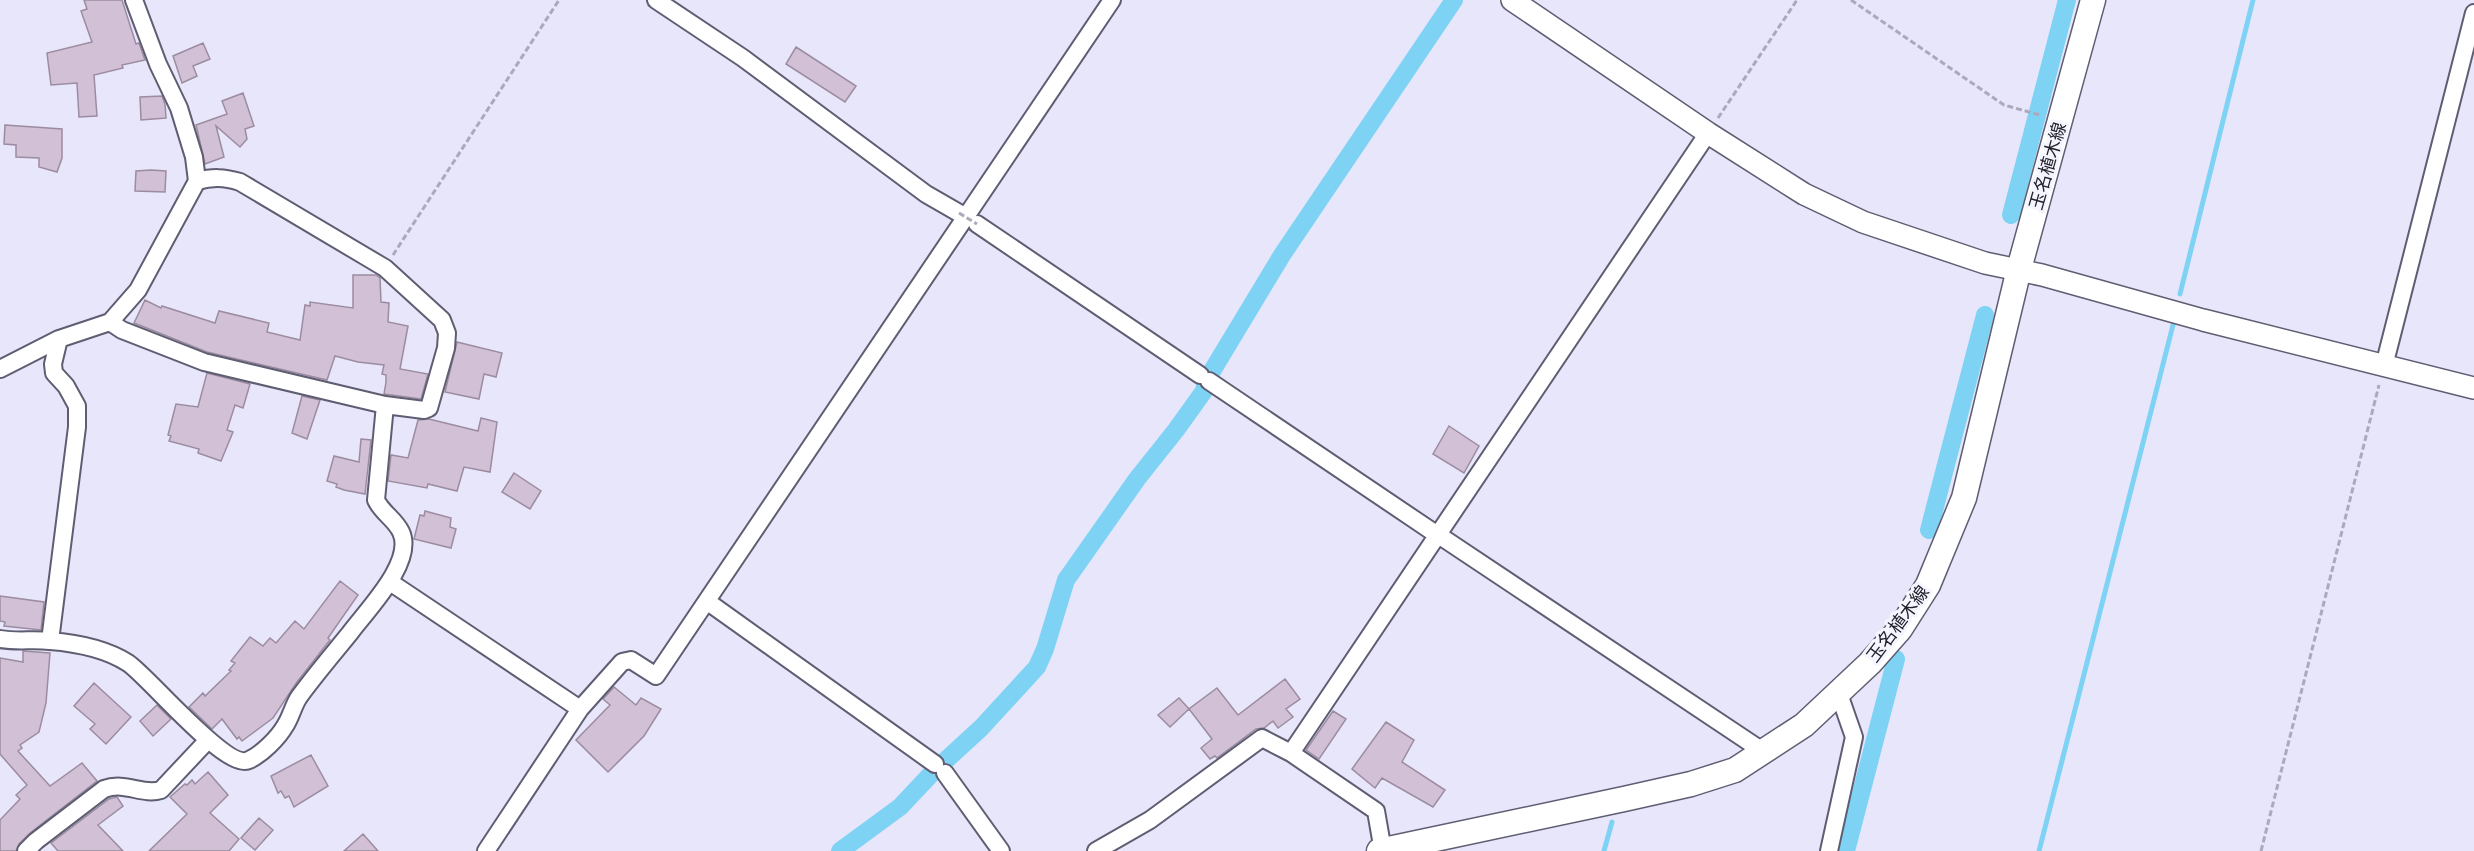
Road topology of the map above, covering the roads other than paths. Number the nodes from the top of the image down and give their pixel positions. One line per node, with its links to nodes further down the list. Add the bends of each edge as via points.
1 (134, 0): 8 (street, via 179,108 194,157)
2 (656, 0): 9 (street, via 742,58 926,194)
3 (1112, 0): 19 (street)
4 (1512, 0): 7 (street)
5 (2093, 0): 11 (main road, 玉名植木線)
6 (2474, 13): 14 (street)
7 (1708, 133): 11 (street, via 1804,194 1853,218 1985,263); 26 (street)
8 (196, 181): 12 (street, via 138,290); 17 (street, via 212,177 240,182 385,268 442,320 447,333 446,348 429,408)
9 (959, 213)
10 (977, 224): 25 (street)
11 (2013, 268): 14 (street); 22 (main road, 玉名植木線, via 1964,498 1928,585 1900,628)
12 (110, 322): 13 (street); 17 (street, via 204,362)
13 (59, 339): 15 (street); 21 (street, via 54,373 77,406 77,427)
14 (2384, 366): 16 (street)
15 (0, 369)
16 (2474, 388)
17 (385, 405): 18 (street, via 376,500 404,542)
18 (390, 582): 23 (street); 24 (street, via 297,700 285,725 270,743 248,761 239,761)
19 (708, 602): 23 (street, via 656,676 631,660 622,662); 29 (street, via 940,768)
20 (0, 639): 21 (street)
21 (50, 640): 24 (street, via 99,649 128,663)
22 (1839, 694): 25 (main road, 玉名植木線, via 1804,725); 32 (street, via 1854,736)
23 (580, 709): 28 (street)
24 (208, 740): 27 (street, via 160,790 115,785 104,789)
25 (1764, 752): 31 (main road, 玉名植木線, via 1735,770 1691,784)
26 (1291, 753): 30 (street, via 1262,738 1150,820); 31 (street, via 1377,811)
27 (26, 851)
28 (486, 851)
29 (1001, 851)
30 (1096, 851)
31 (1382, 851)
32 (1829, 851)

